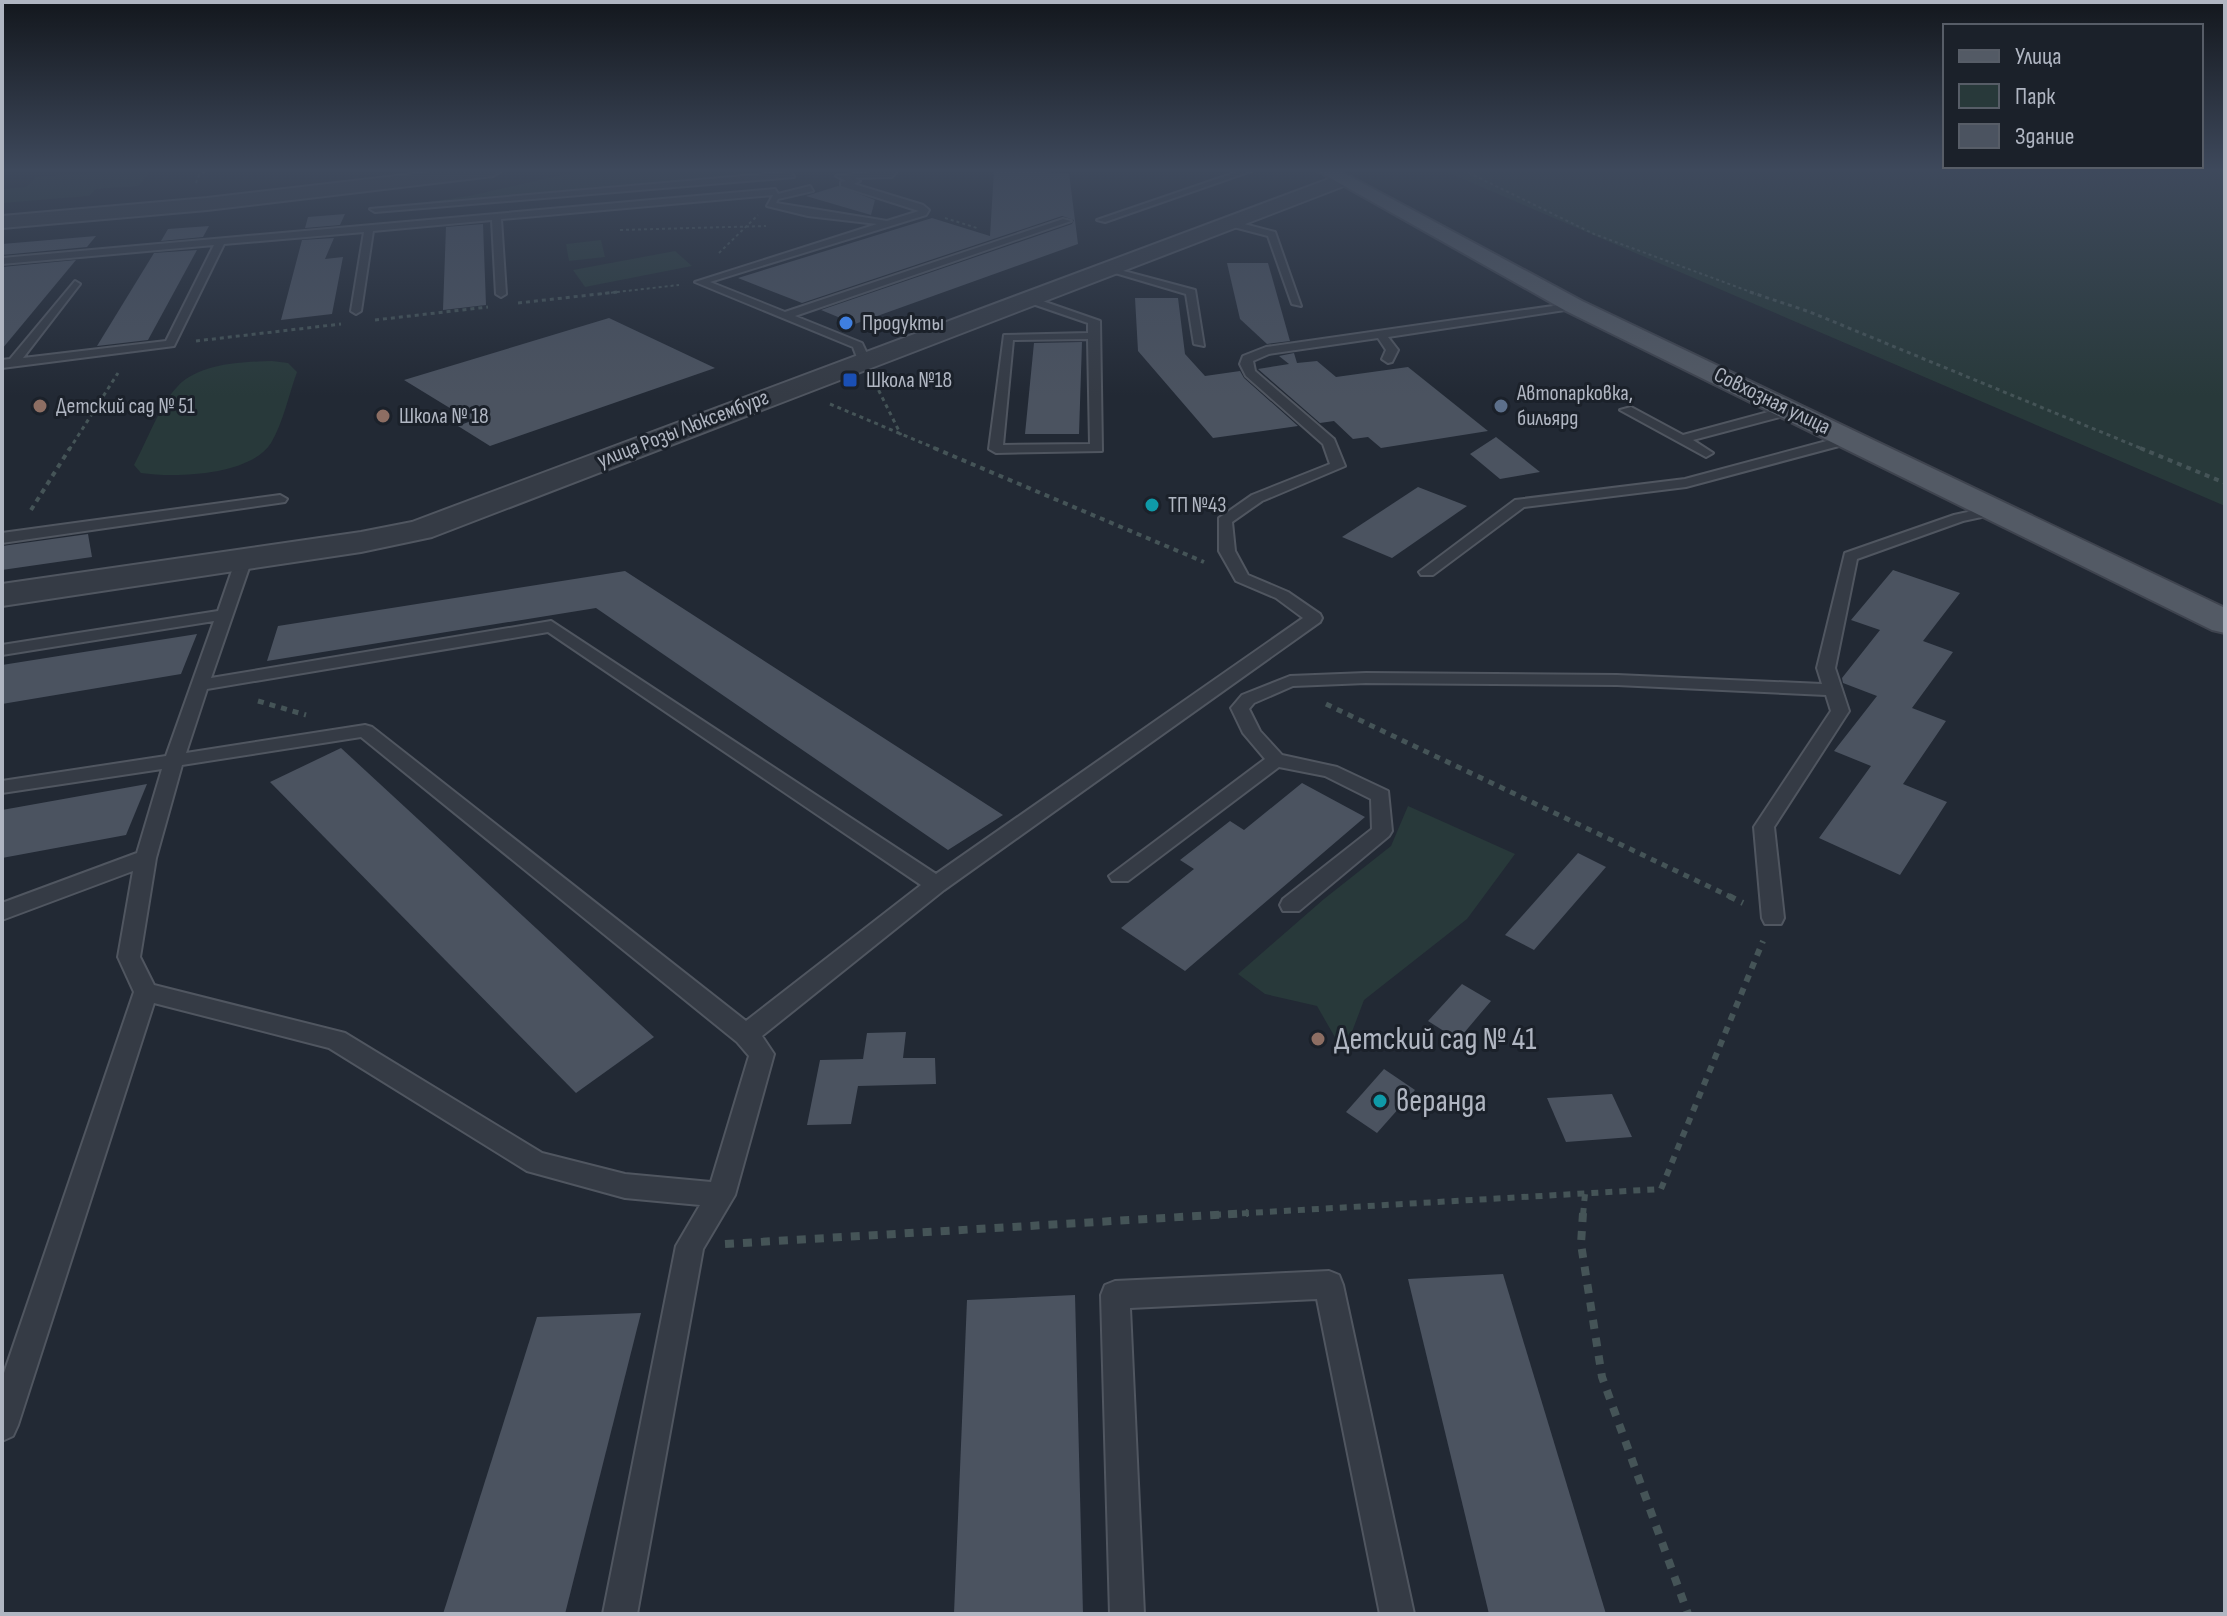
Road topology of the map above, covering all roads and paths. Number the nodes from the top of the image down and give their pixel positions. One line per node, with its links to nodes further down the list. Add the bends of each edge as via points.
1 (181, 245): 12 (lane)
2 (218, 245): 27 (lane)
3 (367, 245): 23 (lane)
4 (498, 245): 16 (lane)
5 (727, 245): 14 (path, via 700,271)
6 (818, 245): 14 (lane)
7 (993, 245): 22 (lane)
8 (1169, 245): 13 (street, улица Розы Люксембург)
9 (1276, 245): 19 (lane)
10 (1463, 245): 21 (main road, Совхозная улица)
11 (1623, 245): 40 (path, via 1810,312)
12 (2, 261)
13 (1109, 268): 17 (street, улица Розы Люксембург); 28 (lane, via 1191,292)
14 (700, 282): 18 (path); 22 (lane)
15 (75, 284): 32 (lane)
16 (501, 294)
17 (1028, 299): 26 (lane, via 1094,321); 31 (street, улица Розы Люксембург)
18 (516, 304)
19 (1297, 304)
20 (501, 305): 24 (path)
21 (1574, 306): 25 (lane); 35 (main road, Совхозная улица)
22 (784, 316): 31 (lane, via 858,345)
23 (356, 317): 27 (path)
24 (369, 321)
25 (1380, 333): 30 (lane, via 1392,350); 46 (lane, via 1266,351 1247,359 1250,373 1329,442 1338,466 1257,498 1224,521 1227,551)
26 (1094, 336): 26 (lane, via 1008,337 996,449 1097,448)
27 (170, 344): 29 (lane)
28 (1200, 344)
29 (133, 348): 32 (lane); 43 (path)
30 (1388, 359)
31 (864, 360): 33 (street, улица Розы Люксембург); 36 (path)
32 (8, 363)
33 (792, 388): 36 (path); 44 (street, улица Розы Люксембург, via 420,530)
34 (1626, 410): 37 (lane)
35 (1790, 410): 37 (lane); 38 (main road, Совхозная улица)
36 (902, 436): 46 (path)
37 (1681, 439): 39 (lane)
38 (1849, 439): 42 (main road, Совхозная улица); 45 (lane, via 1686,483 1520,503)
39 (1706, 453)
40 (2225, 483)
41 (280, 499): 43 (lane)
42 (1995, 510): 49 (main road, Совхозная улица); 52 (lane, via 1850,556 1826,668)
43 (8, 537)
44 (244, 559): 47 (street, улица Розы Люксембург); 48 (lane)
45 (1427, 572)
46 (1242, 578): 60 (lane, via 1282,595 1314,618)
47 (2, 595)
48 (223, 615): 50 (lane); 51 (lane)
49 (2225, 622)
50 (2, 650)
51 (199, 685): 54 (path); 55 (lane); 60 (lane, via 551,626)
52 (1833, 690): 56 (lane, via 1617,680 1290,681 1248,699 1240,708 1252,733); 63 (lane, via 1840,711 1764,827)
53 (1317, 700): 63 (path)
54 (365, 731): 55 (lane); 65 (lane)
55 (174, 759): 57 (lane); 58 (lane)
56 (1276, 760): 59 (lane); 61 (lane, via 1330,771 1381,796 1382,831)
57 (2, 787)
58 (146, 858): 62 (lane); 64 (lane, via 129,957)
59 (1120, 876)
60 (936, 885): 65 (lane)
61 (1291, 905)
62 (2, 912)
63 (1773, 918): 66 (path, via 1661,1189)
64 (146, 992): 67 (lane, via 336,1040 536,1163 625,1186); 69 (lane)
65 (746, 1035): 67 (lane, via 762,1054)
66 (1585, 1194): 68 (path); 73 (path, via 1581,1244 1602,1377)
67 (721, 1195): 68 (lane)
68 (690, 1246): 70 (lane)
69 (2, 1425)
70 (620, 1614)
71 (1127, 1614): 72 (lane, via 1115,1295 1329,1285)
72 (1397, 1614)
73 (1688, 1614)

